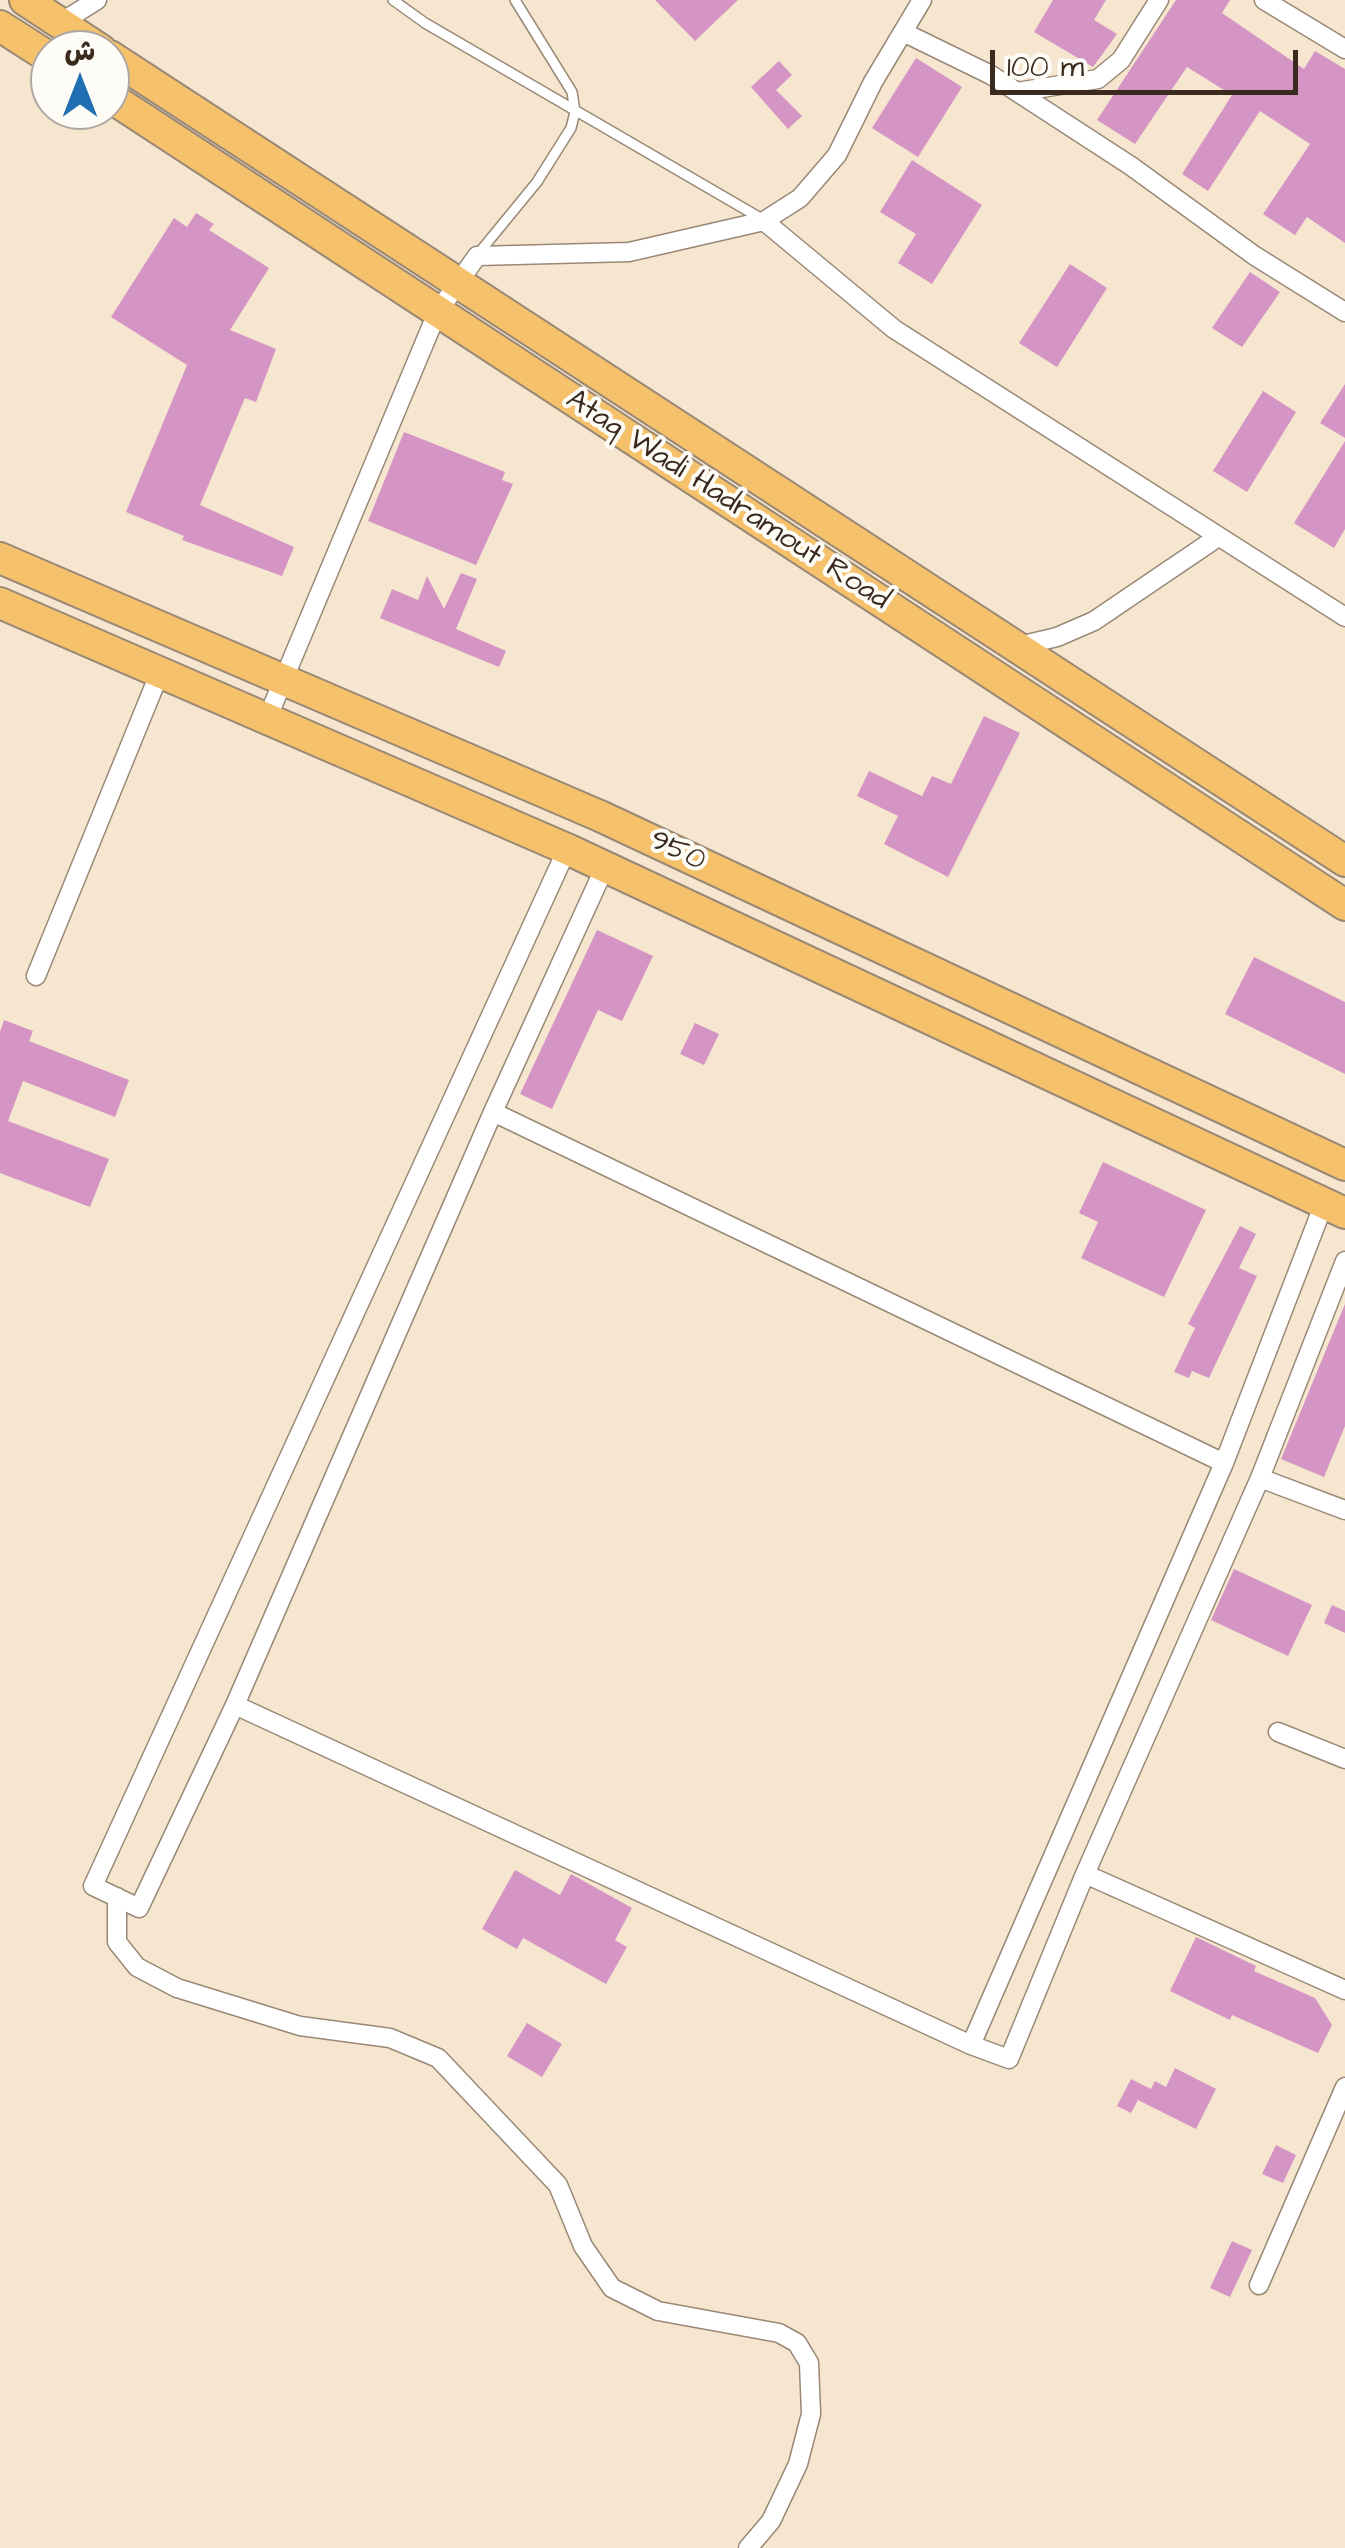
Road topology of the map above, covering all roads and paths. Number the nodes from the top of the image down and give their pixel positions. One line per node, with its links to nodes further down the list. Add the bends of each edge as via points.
1 (24, 0): 8 (main road)
2 (97, 0): 8 (street)
3 (393, 0): 17 (lane)
4 (514, 0): 17 (lane, via 572,92)
5 (922, 0): 11 (street)
6 (1159, 0): 15 (street, via 1120,60 1098,79)
7 (1264, 0): 13 (street)
8 (60, 24): 10 (main road)
9 (0, 26): 12 (main road)
10 (69, 30)
11 (903, 32): 15 (street); 18 (street, via 837,155 800,198)
12 (30, 45)
13 (1345, 49)
14 (130, 69): 20 (main road, Ataq Wadi Hadramout Road)
15 (1017, 92): 21 (street)
16 (130, 110): 22 (main road, Ataq Wadi Hadramout Road)
17 (575, 112): 18 (lane); 19 (lane, via 537,182)
18 (764, 221): 19 (street, via 629,252); 23 (street, via 894,329)
19 (476, 256): 20 (street)
20 (458, 282): 22 (street); 27 (main road, Ataq Wadi Hadramout Road)
21 (1345, 312)
22 (436, 313): 29 (street); 34 (main road, Ataq Wadi Hadramout Road)
23 (1218, 537): 26 (street); 27 (street, via 1094,621)
24 (0, 558): 29 (main road, 950 / 950)
25 (0, 602): 28 (main road, 950)
26 (1345, 617)
27 (1014, 646): 32 (main road, Ataq Wadi Hadramout Road)
28 (160, 672): 30 (main road, 950); 35 (street)
29 (284, 680): 30 (street); 37 (main road, 950 / 950, via 600,816)
30 (266, 719): 31 (main road, 950)
31 (567, 849): 33 (main road, 950); 47 (street, via 93,1886)
32 (1345, 861)
33 (604, 869): 36 (street); 38 (main road, 950)
34 (1345, 904)
35 (36, 976)
36 (493, 1112): 40 (street); 43 (street)
37 (1345, 1166)
38 (1335, 1207): 40 (street)
39 (1345, 1261): 41 (street)
40 (1224, 1462): 49 (street)
41 (1260, 1478): 42 (street); 46 (street)
42 (1345, 1510)
43 (235, 1705): 47 (street, via 139,1908); 49 (street)
44 (1278, 1732): 45 (street)
45 (1345, 1759)
46 (1085, 1874): 48 (street); 49 (street, via 1009,2058)
47 (117, 1897): 52 (street, via 117,1942 138,1967 177,1988 300,2026 390,2038 438,2058 558,2186 583,2246 612,2288 658,2311 779,2332 796,2343 809,2363 811,2414 798,2464 771,2522)
48 (1345, 1990)
49 (971, 2046)
50 (1345, 2088): 51 (street)
51 (1259, 2286)
52 (748, 2548)

